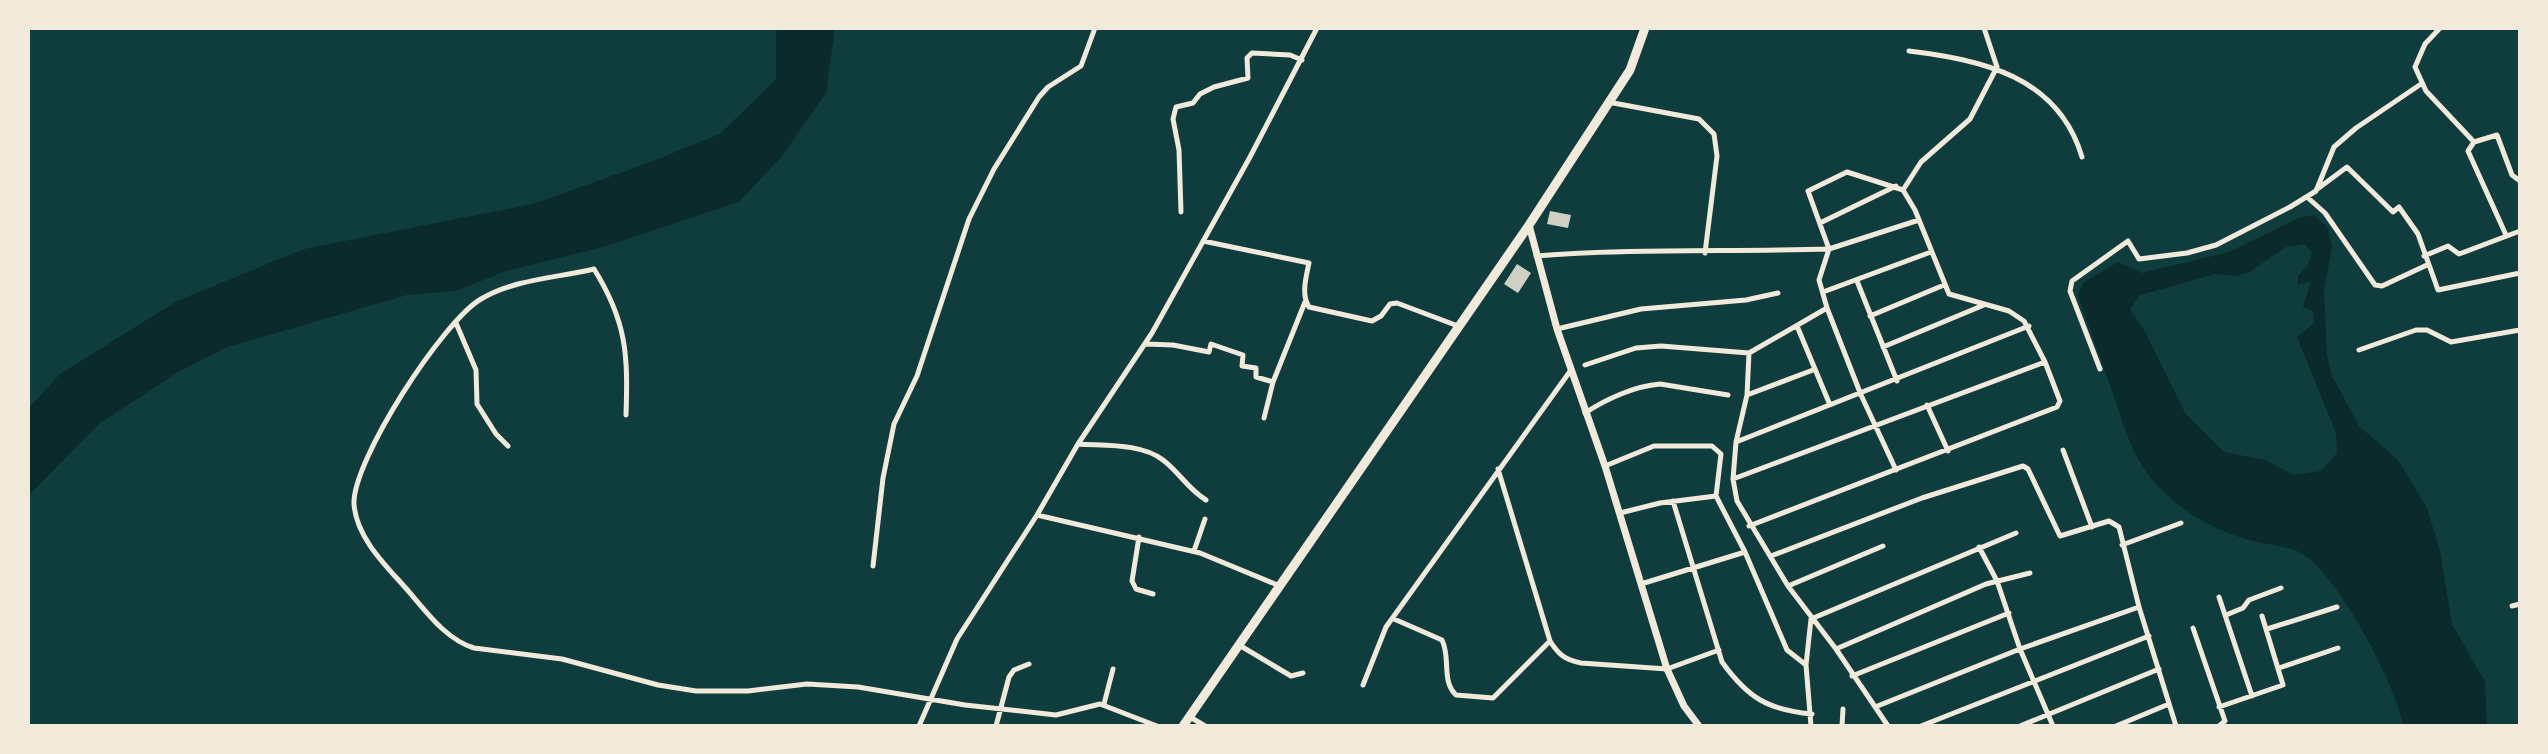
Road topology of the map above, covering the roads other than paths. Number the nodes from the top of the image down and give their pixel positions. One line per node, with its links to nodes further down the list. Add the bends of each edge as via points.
1 (1095, 28): 92 (street, via 1081,66 1048,87 1023,120 969,219 917,376 889,441)
2 (1317, 28): 7 (street)
3 (1645, 28): 10 (main road, via 1630,70)
4 (1984, 28): 8 (street)
5 (2440, 28): 9 (street, via 2418,55 2415,67)
6 (1909, 51): 8 (street)
7 (1302, 60): 18 (street, via 1252,52 1247,58 1248,78 1214,87 1193,103 1176,107 1173,119); 24 (street)
8 (1997, 67): 12 (street, via 2029,86 2057,111 2074,133); 15 (street, via 1969,119 1921,162)
9 (2421, 84): 11 (street); 16 (street, via 2334,147)
10 (1608, 102): 21 (main road); 27 (street, via 1699,119 1714,134 1717,156)
11 (2474, 142): 13 (street, via 2497,135 2512,175); 23 (street, via 2468,151)
12 (2082, 157)
13 (2520, 181)
14 (1896, 186): 15 (street); 20 (street); 20 (street, via 1847,172 1812,186 1808,191)
15 (1903, 190): 19 (street)
16 (2316, 191): 17 (street); 29 (street, via 2349,168 2393,212 2399,208 2418,234)
17 (2306, 197): 30 (street, via 2325,213 2375,285); 52 (street, via 2226,242 2187,253 2139,259 2128,241 2072,281 2070,291)
18 (1181, 212)
19 (1919, 220): 25 (street); 26 (street)
20 (1820, 223): 25 (street)
21 (1529, 225): 28 (street); 41 (main road)
22 (2520, 231): 23 (street)
23 (2507, 235): 29 (street, via 2459,254 2448,246)
24 (1203, 241): 36 (street, via 1309,263); 46 (street)
25 (1829, 249): 27 (street); 34 (street, via 1820,273)
26 (1931, 251): 32 (street); 33 (street)
27 (1705, 253): 28 (street, via 1613,250)
28 (1536, 256): 44 (street)
29 (2424, 256): 30 (street)
30 (2427, 265): 31 (street, via 2440,291)
31 (2520, 273)
32 (1857, 281): 34 (street); 39 (street)
33 (1944, 285): 37 (street, via 1957,299); 39 (street)
34 (1823, 292): 38 (street)
35 (1778, 293): 44 (street, via 1641,309)
36 (1305, 302): 41 (street, via 1309,307 1372,321 1397,303); 56 (street)
37 (1984, 305): 43 (street, via 2009,311); 47 (street)
38 (1827, 308): 42 (street); 58 (street)
39 (1870, 316): 47 (street)
40 (456, 323): 63 (street, via 477,302 513,285 594,269 625,338); 68 (street, via 476,370 477,404); 131 (street, via 393,407 354,502 365,535 382,562 453,638 474,648 562,659 696,691 807,684)
41 (1458, 326): 97 (main road)
42 (1797, 326): 49 (street); 54 (street)
43 (2029, 326): 50 (street); 55 (street)
44 (1557, 329): 53 (street)
45 (2520, 330): 48 (street, via 2451,342 2427,330 2416,330)
46 (1146, 344): 56 (street, via 1203,352 1209,352 1211,344 1234,349 1243,355 1242,366 1256,368 1256,377); 67 (street)
47 (1883, 347): 55 (street)
48 (2359, 350)
49 (1749, 353): 51 (street, via 1648,347); 57 (street)
50 (2045, 362): 61 (street); 70 (street, via 2060,401 2057,407)
51 (1585, 365)
52 (2100, 369)
53 (1571, 370): 62 (street); 72 (street)
54 (1813, 370): 57 (street); 60 (street)
55 (1897, 381): 58 (street)
56 (1273, 382): 64 (street)
57 (1747, 395): 66 (street)
58 (1861, 395): 60 (street); 65 (street)
59 (1728, 396): 62 (street, via 1649,385)
60 (1830, 405): 66 (street)
61 (1927, 405): 65 (street); 70 (street)
62 (1585, 413): 71 (street)
63 (626, 415)
64 (1264, 418)
65 (1877, 424): 73 (street); 74 (street)
66 (1735, 442): 74 (street)
67 (1077, 444): 76 (street, via 1154,454); 79 (street)
68 (508, 446)
69 (2063, 450): 83 (street)
70 (1948, 451): 73 (street)
71 (1605, 466): 75 (street, via 1654,446 1712,446 1720,454); 78 (street)
72 (1498, 468): 110 (street); 114 (street)
73 (1896, 470): 82 (street)
74 (1733, 479): 82 (street)
75 (1716, 496): 77 (street); 90 (street)
76 (1206, 500)
77 (1673, 501): 78 (street); 93 (street)
78 (1620, 513): 96 (street)
79 (1037, 515): 85 (street); 131 (street, via 964,628)
80 (1205, 519): 89 (street)
81 (2181, 523): 86 (street)
82 (1749, 526): 91 (street)
83 (2092, 527): 86 (street, via 2115,523); 91 (street, via 2064,537 2058,534 2023,466 1922,498)
84 (2016, 533): 88 (street)
85 (1139, 537): 89 (street); 100 (street, via 1132,582 1136,589)
86 (2122, 544): 103 (street)
87 (1883, 546): 98 (street)
88 (1979, 547): 95 (street); 109 (street)
89 (1194, 551): 97 (street)
90 (1745, 552): 93 (street); 121 (street, via 1787,650)
91 (1771, 556): 98 (street)
92 (873, 566)
93 (1693, 569): 96 (street); 119 (street)
94 (2030, 573): 95 (street)
95 (1997, 581): 106 (street); 117 (street)
96 (1641, 584): 124 (street)
97 (1280, 586): 115 (main road)
98 (1788, 586): 109 (street)
99 (2281, 588): 107 (street)
100 (1153, 594)
101 (2219, 597): 107 (street)
102 (2520, 604): 105 (street)
103 (2139, 607): 113 (street); 118 (street)
104 (2337, 607): 112 (street)
105 (2512, 607)
106 (2008, 613): 118 (street); 127 (street)
107 (2226, 615): 130 (street)
108 (2262, 616): 112 (street)
109 (1811, 618): 117 (street); 121 (street)
110 (1394, 619): 114 (street, via 1442,640 1448,685 1456,695 1486,700 1501,692); 129 (street, via 1381,636)
111 (2193, 628): 135 (street)
112 (2267, 629): 122 (street)
113 (2149, 636): 125 (street); 128 (street)
114 (1550, 641): 124 (street, via 1567,660)
115 (1239, 645): 126 (street, via 1291,676); 140 (main road)
116 (2338, 648): 122 (street)
117 (1836, 649): 127 (street)
118 (2020, 649): 128 (street); 134 (street)
119 (1718, 650): 124 (street); 138 (street, via 1737,683 1754,698 1784,712)
120 (1029, 664): 136 (street, via 1012,672)
121 (1806, 665): 138 (street)
122 (2279, 668): 130 (street, via 2283,685)
123 (1113, 669): 132 (street)
124 (1667, 669): 147 (street)
125 (2159, 669): 133 (street); 139 (street)
126 (1303, 673)
127 (1852, 676): 134 (street)
128 (2035, 682): 139 (street); 151 (street)
129 (1363, 685)
130 (2252, 696): 135 (street)
131 (932, 699): 136 (street); 142 (street)
132 (1104, 704): 136 (street, via 1056,715); 144 (street)
133 (2169, 704): 154 (street); 155 (street)
134 (1875, 707): 150 (street)
135 (2219, 707): 141 (street)
136 (1000, 709): 143 (street)
137 (1843, 709): 149 (street)
138 (1812, 714): 148 (street)
139 (2048, 714): 152 (street); 153 (street)
140 (1189, 716): 145 (main road); 146 (street)
141 (2222, 725)
142 (919, 726)
143 (996, 726)
144 (1157, 726)
145 (1183, 726)
146 (1205, 726)
147 (1699, 726)
148 (1811, 726)
149 (1842, 726)
150 (1888, 726)
151 (1921, 726)
152 (2020, 726)
153 (2053, 726)
154 (2116, 726)
155 (2176, 726)

